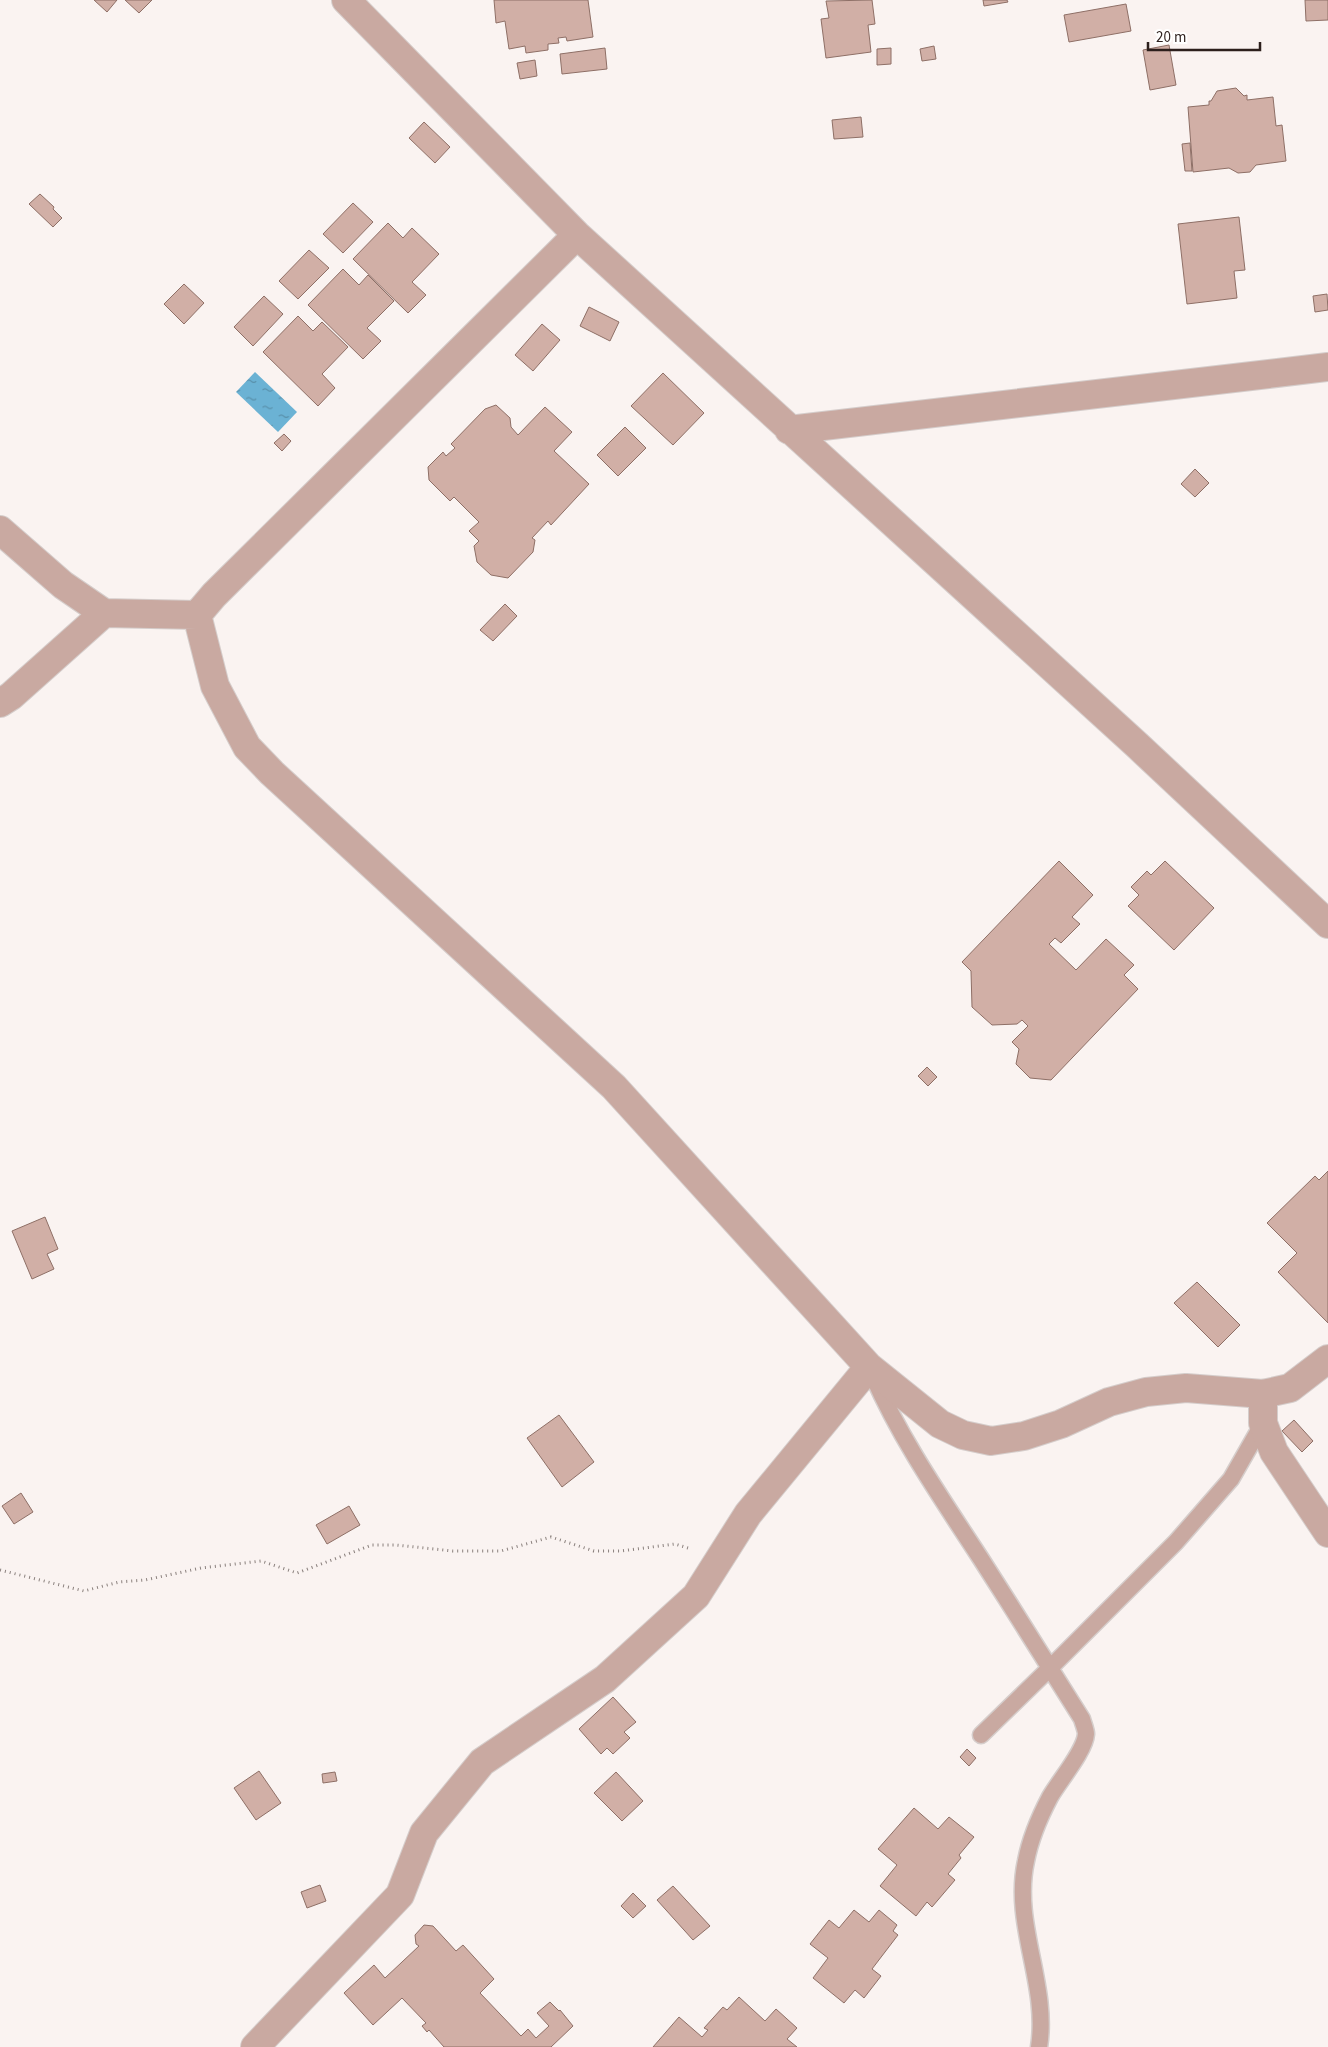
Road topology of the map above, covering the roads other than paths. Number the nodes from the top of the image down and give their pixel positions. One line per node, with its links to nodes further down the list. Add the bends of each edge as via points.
1 (346, 0): 2 (street)
2 (577, 235): 4 (street); 7 (street)
3 (1328, 368): 4 (street)
4 (789, 430): 9 (street, via 1137,745)
5 (0, 530): 6 (street, via 63,585)
6 (104, 613): 7 (street); 8 (street)
7 (197, 615): 11 (street, via 215,686 247,747 614,1087)
8 (0, 703)
9 (1328, 924)
10 (1328, 1359): 12 (street, via 1290,1388)
11 (869, 1366): 12 (street, via 940,1424 963,1436 991,1441 1024,1436 1061,1424 1109,1402 1146,1392 1186,1388); 15 (lane, via 890,1414); 17 (street, via 748,1514 696,1596 606,1679 482,1762 424,1833 400,1895)
12 (1263, 1394): 13 (street)
13 (1263, 1423): 14 (street, via 1274,1452); 15 (lane, via 1231,1478 1176,1542)
14 (1328, 1533)
15 (1050, 1668): 16 (lane); 18 (lane, via 1082,1719 1086,1734 1080,1751 1050,1797 1025,1862 1022,1899 1041,2008)
16 (980, 1735)
17 (255, 2047)
18 (1039, 2047)

